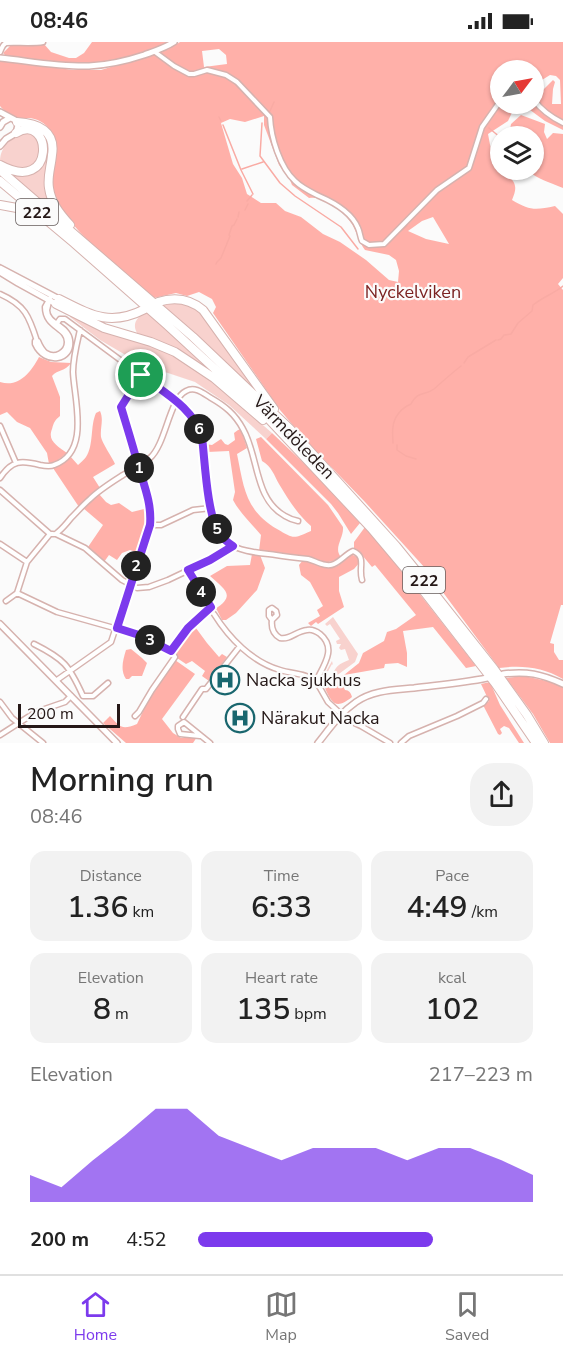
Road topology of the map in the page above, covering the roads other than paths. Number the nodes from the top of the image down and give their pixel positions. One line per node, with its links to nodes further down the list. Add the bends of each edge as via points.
1 (43, 42): 4 (street, via 14,42 3,46)
2 (174, 42): 3 (street)
3 (155, 51): 5 (street, via 113,64 90,66); 8 (street, via 189,74 207,70 237,82 270,117 274,142 284,167 295,181 351,216 362,241 369,245 384,244 437,190 470,168 482,127)
4 (0, 52)
5 (0, 58)
6 (0, 112): 9 (street)
7 (544, 112): 10 (street)
8 (491, 114)
9 (14, 120): 11 (street, via 3,122); 12 (street); 20 (highway, via 33,123 49,135 53,153 48,178 53,203)
10 (563, 123)
11 (0, 127)
12 (16, 132): 13 (street); 15 (highway, via 27,129 37,134 44,145 42,159 24,172)
13 (3, 138): 14 (street)
14 (0, 146)
15 (0, 165)
16 (0, 170): 20 (highway, Värmdöleden / 222)
17 (0, 181): 19 (highway, Värmdöleden / 222)
18 (0, 204): 19 (highway, via 36,217)
19 (74, 243): 32 (highway, Värmdöleden / 222, via 265,415)
20 (107, 263): 31 (highway, Värmdöleden / 222)
21 (0, 270): 23 (street)
22 (0, 294): 26 (street, via 21,306 42,350 48,354 55,355 66,347 65,334)
23 (54, 299): 25 (highway, via 105,318 122,318); 26 (street, via 45,305 45,314); 32 (highway, via 104,328 175,352 214,378)
24 (158, 302): 31 (highway, via 186,301 203,310)
25 (145, 309)
26 (56, 325): 27 (street, via 63,319)
27 (80, 330): 28 (street); 33 (street, via 73,370 79,414 74,444 68,455 54,465)
28 (141, 375): 29 (street); 34 (street, via 121,407)
29 (177, 402): 34 (street, via 156,452); 37 (street, via 201,434); 38 (street, via 184,392 196,389 233,413 247,436 266,499 274,509)
30 (0, 426): 33 (street)
31 (290, 429): 80 (highway, Värmdöleden / 222, via 422,578 494,669)
32 (291, 444): 79 (highway, Värmdöleden / 222, via 419,585)
33 (16, 463): 35 (street)
34 (139, 467): 39 (street, via 150,507); 41 (street, via 98,492)
35 (0, 478)
36 (0, 490): 40 (street)
37 (211, 508): 39 (street); 43 (street, via 218,531)
38 (298, 521)
39 (150, 525): 47 (street)
40 (50, 534): 41 (street); 44 (street)
41 (56, 534): 47 (street, via 86,548)
42 (0, 544): 44 (street)
43 (233, 546): 45 (street); 46 (street, via 328,565 353,551 362,559)
44 (27, 562): 48 (street)
45 (188, 570): 47 (street, via 149,587); 56 (street, via 211,607)
46 (362, 580)
47 (130, 586): 53 (street)
48 (18, 593): 49 (street); 53 (street, via 57,612)
49 (6, 601)
50 (213, 614): 55 (street)
51 (272, 620): 61 (street, via 272,628 280,638 309,630 325,639 329,654)
52 (0, 624): 60 (street)
53 (117, 628): 56 (street); 57 (street, via 111,642)
54 (34, 644): 57 (street, via 57,656)
55 (240, 646): 61 (street, via 269,666); 69 (street)
56 (171, 651): 68 (street, via 175,657)
57 (71, 670): 60 (street); 62 (street, via 83,696 93,696)
58 (503, 674): 63 (street, via 533,673)
59 (487, 678): 67 (street, via 381,692 357,701)
60 (57, 680): 64 (street)
61 (316, 681): 67 (street, via 328,702)
62 (108, 683)
63 (563, 684)
64 (71, 696): 70 (street); 73 (street)
65 (486, 699): 78 (street)
66 (0, 702): 70 (street)
67 (341, 714): 76 (street); 77 (street)
68 (135, 716)
69 (183, 717)
70 (19, 723): 71 (street); 74 (street)
71 (0, 735)
72 (200, 736): 72 (street, via 184,722 178,726 180,735); 75 (street)
73 (115, 742)
74 (43, 743)
75 (210, 743)
76 (318, 743)
77 (390, 743)
78 (401, 743)
79 (536, 743)
80 (544, 743)

